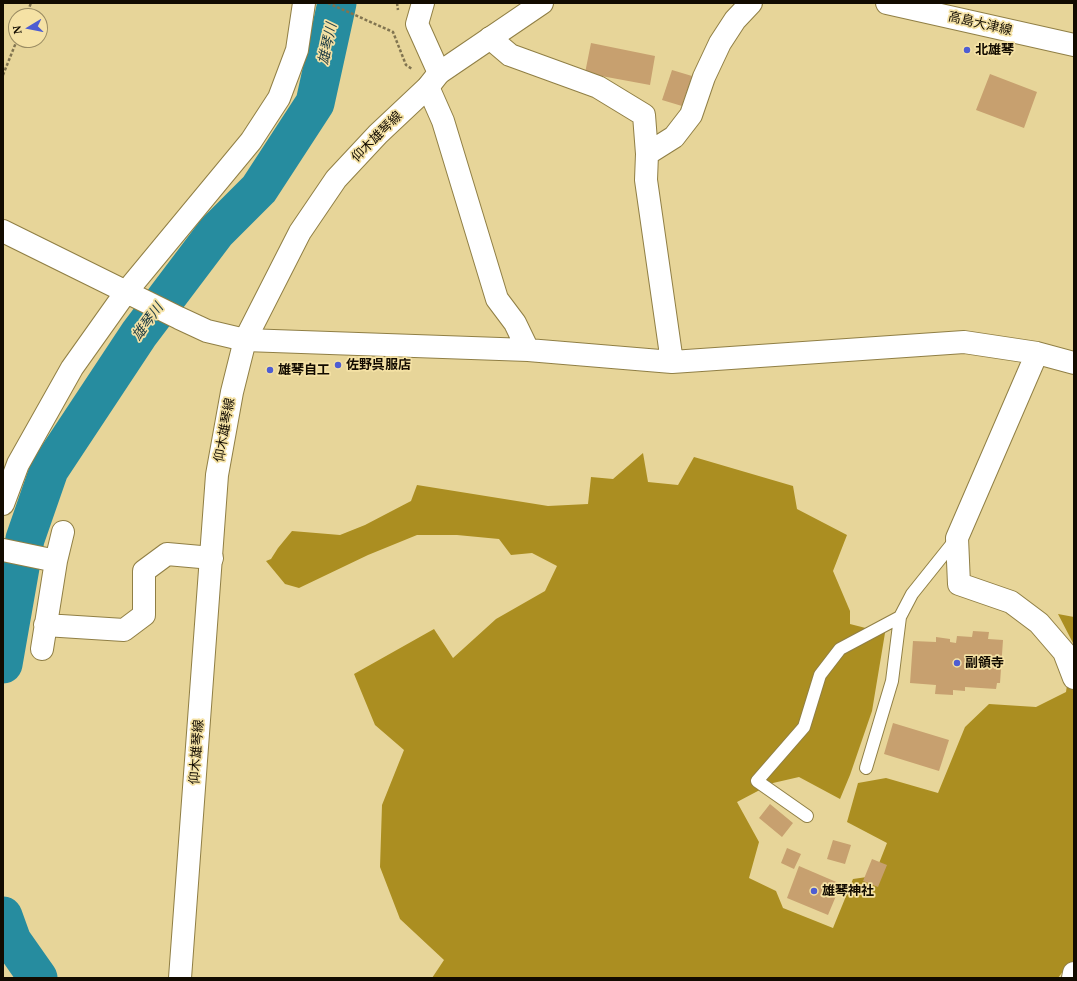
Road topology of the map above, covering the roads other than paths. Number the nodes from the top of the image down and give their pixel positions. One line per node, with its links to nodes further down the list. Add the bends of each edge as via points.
1 (304, 3): 11 (street, via 297,50 279,98 251,141)
2 (423, 3): 8 (street, via 417,24)
3 (542, 3): 6 (street, 仰木雄琴線)
4 (751, 3): 9 (street, via 735,20 720,43 691,114 674,137)
5 (887, 3): 7 (street, 高島大津線)
6 (490, 38): 8 (street, 仰木雄琴線); 9 (street, via 510,55 598,87 644,115)
7 (1074, 45)
8 (428, 77): 12 (street, 仰木雄琴線, via 336,179 300,232); 13 (street, via 497,298 515,323)
9 (647, 154): 15 (street, via 646,180)
10 (3, 231): 11 (street)
11 (130, 294): 12 (street, via 207,331); 17 (street, via 72,368 18,464)
12 (245, 340): 13 (street); 21 (street, 仰木雄琴線, via 232,392 217,475)
13 (528, 350): 15 (street)
14 (1037, 353): 15 (street, via 964,342); 16 (street); 19 (street)
15 (672, 362)
16 (1074, 363)
17 (3, 504)
18 (63, 532): 22 (street)
19 (957, 538): 23 (lane, via 912,594); 26 (street, via 959,584 1011,602 1039,623 1064,652)
20 (3, 550): 22 (street)
21 (212, 558): 24 (street, via 167,554 144,571 144,615 124,630); 30 (street, 仰木雄琴線)
22 (50, 559): 24 (street)
23 (900, 617): 27 (lane, via 892,681); 28 (lane, via 840,649 820,675 804,727 757,781)
24 (45, 625): 25 (street)
25 (42, 649)
26 (1074, 678)
27 (866, 768)
28 (807, 816)
29 (1074, 973): 31 (street)
30 (180, 978)
31 (1073, 978)

